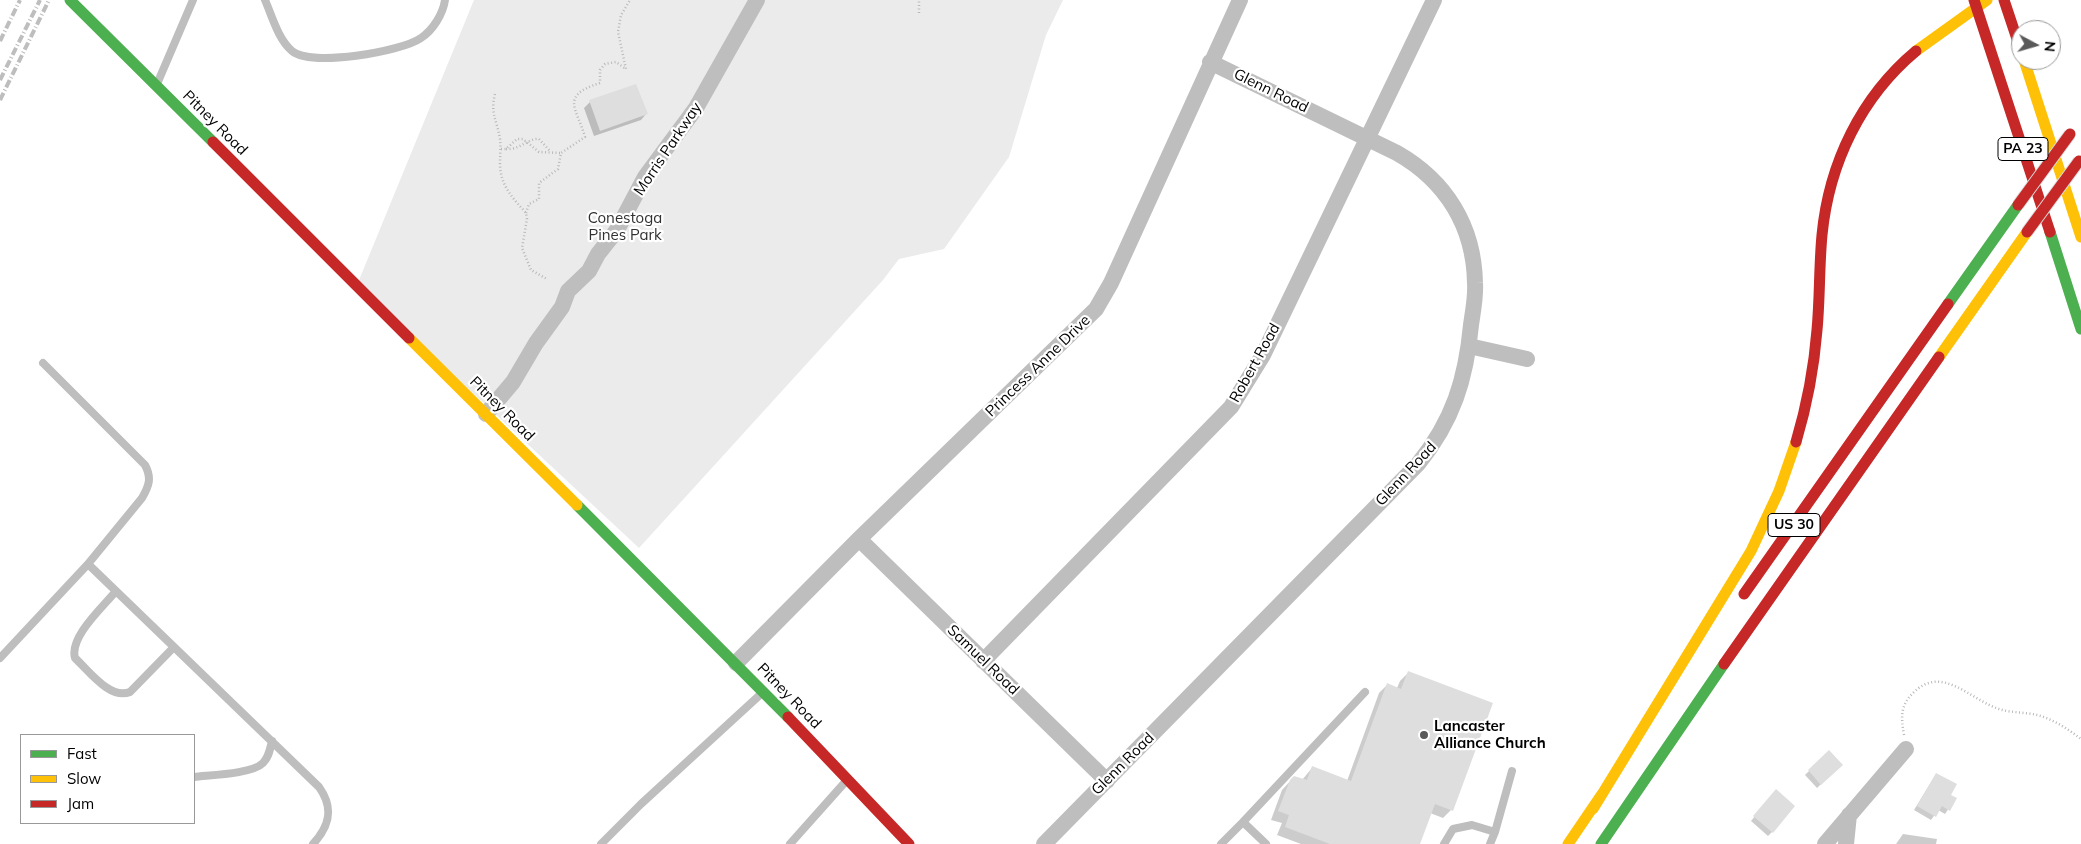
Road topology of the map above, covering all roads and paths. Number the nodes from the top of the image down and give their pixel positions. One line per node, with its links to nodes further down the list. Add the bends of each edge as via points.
1 (70, 0): 17 (main road, Pitney Road)
2 (193, 0): 17 (lane)
3 (265, 0): 4 (lane, via 280,34 292,51 319,58 383,53 421,38 443,11)
4 (445, 0)
5 (630, 0): 25 (path, via 621,15 618,32 626,68 616,62 605,64 600,70 600,83 578,93 574,101 575,115 585,137)
6 (757, 0): 36 (street, Morris Parkway, via 696,108 646,177 617,230 588,271 568,291 562,307 513,382)
7 (919, 0): 13 (path)
8 (1240, 0): 15 (street, Princess Anne Drive)
9 (1434, 0): 20 (street, Robert Road)
10 (1987, 0): 12 (main road)
11 (2004, 0): 14 (main road)
12 (1976, 4): 32 (main road, PA 23); 55 (main road, via 1895,70 1866,106 1850,135 1824,214 1817,333 1811,376 1795,444 1780,489 1738,574)
13 (918, 13)
14 (2011, 21)
15 (1210, 62): 20 (street, Glenn Road); 37 (street, Princess Anne Drive, via 1096,309)
16 (2027, 70): 29 (main road)
17 (156, 86): 36 (main road, Pitney Road)
18 (495, 94): 22 (path, via 492,108)
19 (2073, 131): 40 (main road, US 30, bridge)
20 (1367, 139): 33 (street, Glenn Road, via 1414,163 1443,190 1456,209 1469,239 1476,285); 44 (street, Robert Road, via 1263,355 1231,407)
21 (527, 143): 23 (path, via 516,150); 23 (path, via 517,140); 24 (path, via 539,152); 24 (path, via 540,139)
22 (501, 149): 23 (path); 28 (path, via 503,178 519,207)
23 (506, 149)
24 (551, 152): 25 (path)
25 (561, 153): 28 (path, via 558,169 540,182 539,198 529,204)
26 (2080, 160): 31 (main road, US 30, bridge)
27 (2081, 186): 31 (main road)
28 (526, 213): 30 (path, via 528,219 522,248 531,270)
29 (2081, 237)
30 (546, 279)
31 (1963, 326): 69 (main road, US 30, via 1785,575)
32 (2081, 329)
33 (1469, 346): 34 (street); 54 (street, Glenn Road, via 1455,404 1436,442 1418,464)
34 (1527, 359)
35 (43, 363): 38 (lane, via 145,466 150,475 142,498)
36 (486, 414): 45 (main road, Pitney Road)
37 (860, 539): 44 (street, Samuel Road); 45 (street, Princess Anne Drive)
38 (88, 564): 39 (lane); 43 (lane)
39 (116, 591): 42 (lane); 42 (lane, via 77,639 73,651 75,658 112,692 124,695)
40 (1739, 602)
41 (1710, 642): 55 (main road)
42 (174, 647): 49 (lane)
43 (0, 658)
44 (983, 661): 54 (street, Samuel Road)
45 (736, 663): 46 (main road, Pitney Road)
46 (763, 691): 53 (main road, Pitney Road); 60 (lane)
47 (1365, 692): 57 (lane)
48 (2081, 739): 50 (path, via 2051,720 1999,709 1947,681 1935,681 1922,684 1900,713)
49 (272, 741): 52 (lane, via 264,761 255,768); 59 (lane, via 326,797 329,817)
50 (1906, 749): 56 (street)
51 (1512, 771): 58 (lane)
52 (195, 777)
53 (848, 780): 61 (lane); 62 (main road, Pitney Road)
54 (1107, 781): 63 (street, Glenn Road)
55 (1593, 809): 68 (main road)
56 (1849, 815): 70 (street); 71 (street)
57 (1243, 822): 64 (lane); 65 (lane)
58 (1495, 832): 66 (lane, via 1472,825 1458,826); 67 (lane)
59 (314, 844)
60 (601, 844)
61 (790, 844)
62 (909, 844)
63 (1044, 844)
64 (1221, 844)
65 (1266, 844)
66 (1444, 844)
67 (1490, 844)
68 (1568, 844)
69 (1601, 844)
70 (1825, 844)
71 (1846, 844)

